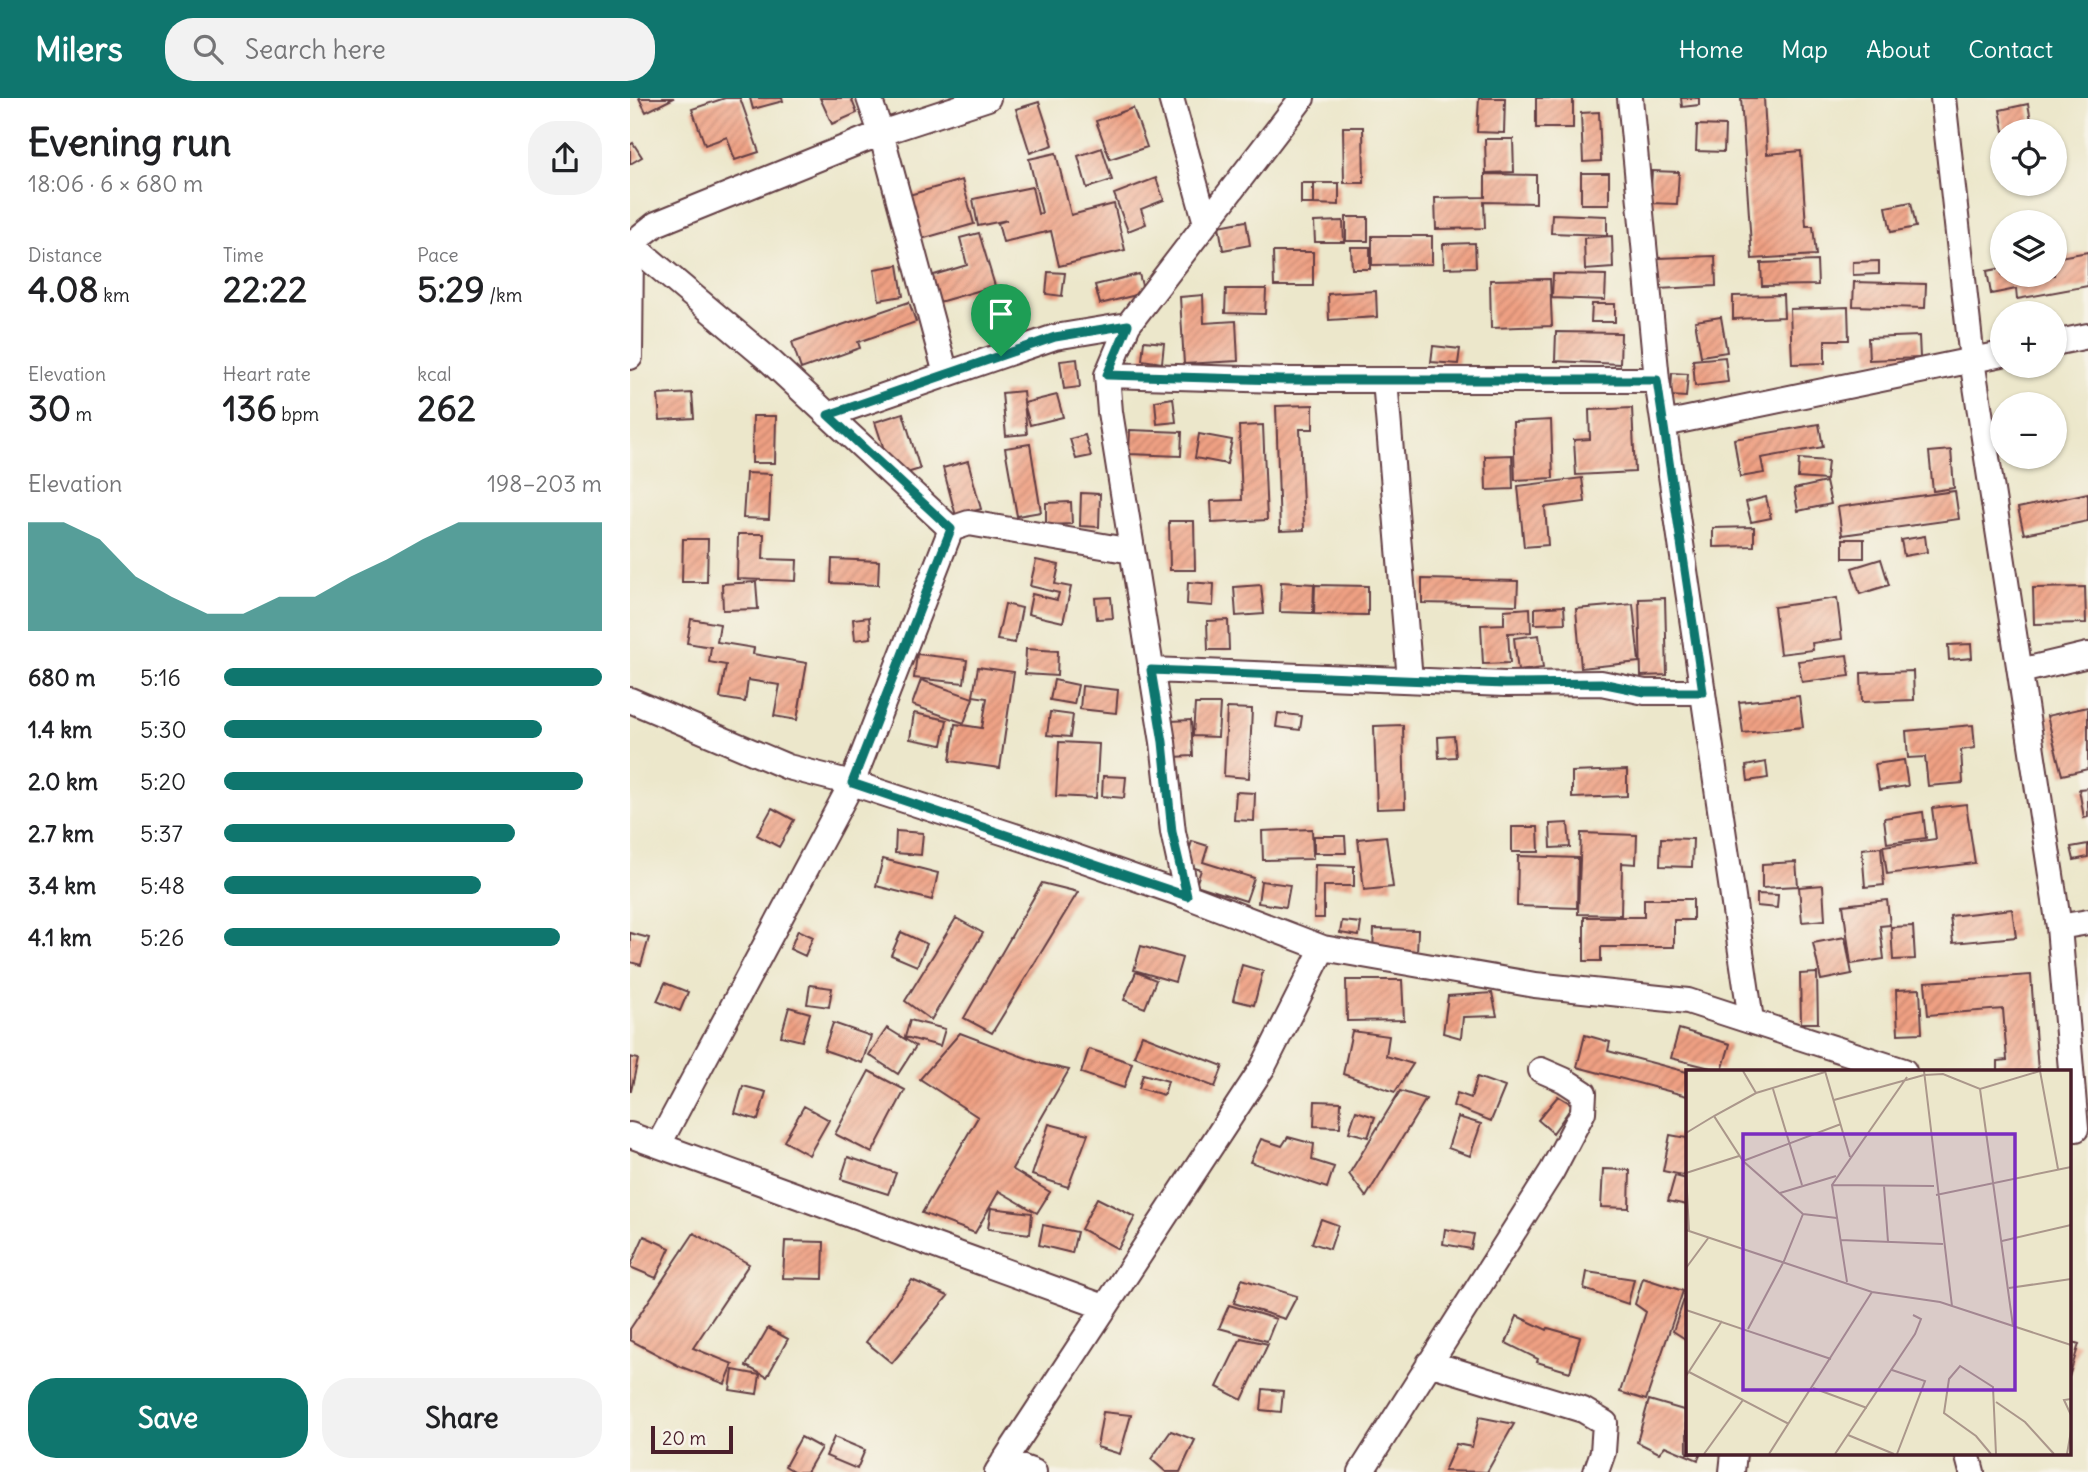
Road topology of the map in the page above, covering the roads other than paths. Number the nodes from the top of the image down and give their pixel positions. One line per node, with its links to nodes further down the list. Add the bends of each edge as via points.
1 (869, 98): 7 (street)
2 (988, 98): 7 (street)
3 (1171, 98): 8 (street)
4 (1303, 98): 8 (street)
5 (1630, 98): 19 (street)
6 (1943, 98): 15 (street)
7 (881, 133): 9 (street, via 656,224); 16 (street)
8 (1206, 223): 10 (street)
9 (630, 244): 14 (street); 20 (street)
10 (1128, 325): 16 (street, via 1055,337); 17 (street)
11 (2088, 336): 12 (street)
12 (2067, 340)
13 (1990, 356): 15 (street)
14 (630, 357)
15 (1972, 360): 21 (street); 26 (street)
16 (946, 374): 20 (street)
17 (1107, 375): 18 (street); 23 (street)
18 (1385, 380): 19 (street); 27 (street)
19 (1657, 380): 21 (street)
20 (828, 415): 22 (street)
21 (1664, 424): 28 (street)
22 (951, 529): 23 (street, via 970,523); 30 (street)
23 (1132, 551): 25 (street)
24 (2088, 655): 26 (street)
25 (1151, 670): 27 (street); 31 (street, via 1172,832)
26 (2020, 671): 33 (street)
27 (1410, 680): 28 (street, via 1601,683 1645,692)
28 (1703, 692): 35 (street)
29 (630, 700): 30 (street, via 788,766)
30 (852, 783): 31 (street); 40 (street)
31 (1187, 896): 34 (street)
32 (2088, 922): 33 (street)
33 (2059, 926): 38 (street)
34 (1323, 948): 35 (street, via 1535,985 1688,1000); 41 (street, via 1263,1067)
35 (1751, 1020): 37 (street)
36 (1541, 1070): 42 (street, via 1584,1093 1583,1112 1552,1171)
37 (1901, 1070)
38 (2078, 1129)
39 (630, 1135): 40 (street)
40 (659, 1144): 41 (street)
41 (1104, 1307): 45 (street)
42 (1429, 1363): 47 (street); 48 (street, via 1583,1410 1605,1423)
43 (1734, 1454): 49 (street)
44 (1967, 1454): 50 (street)
45 (1000, 1466): 46 (street)
46 (1034, 1472)
47 (1361, 1472)
48 (1596, 1472)
49 (1732, 1472)
50 (1972, 1472)

